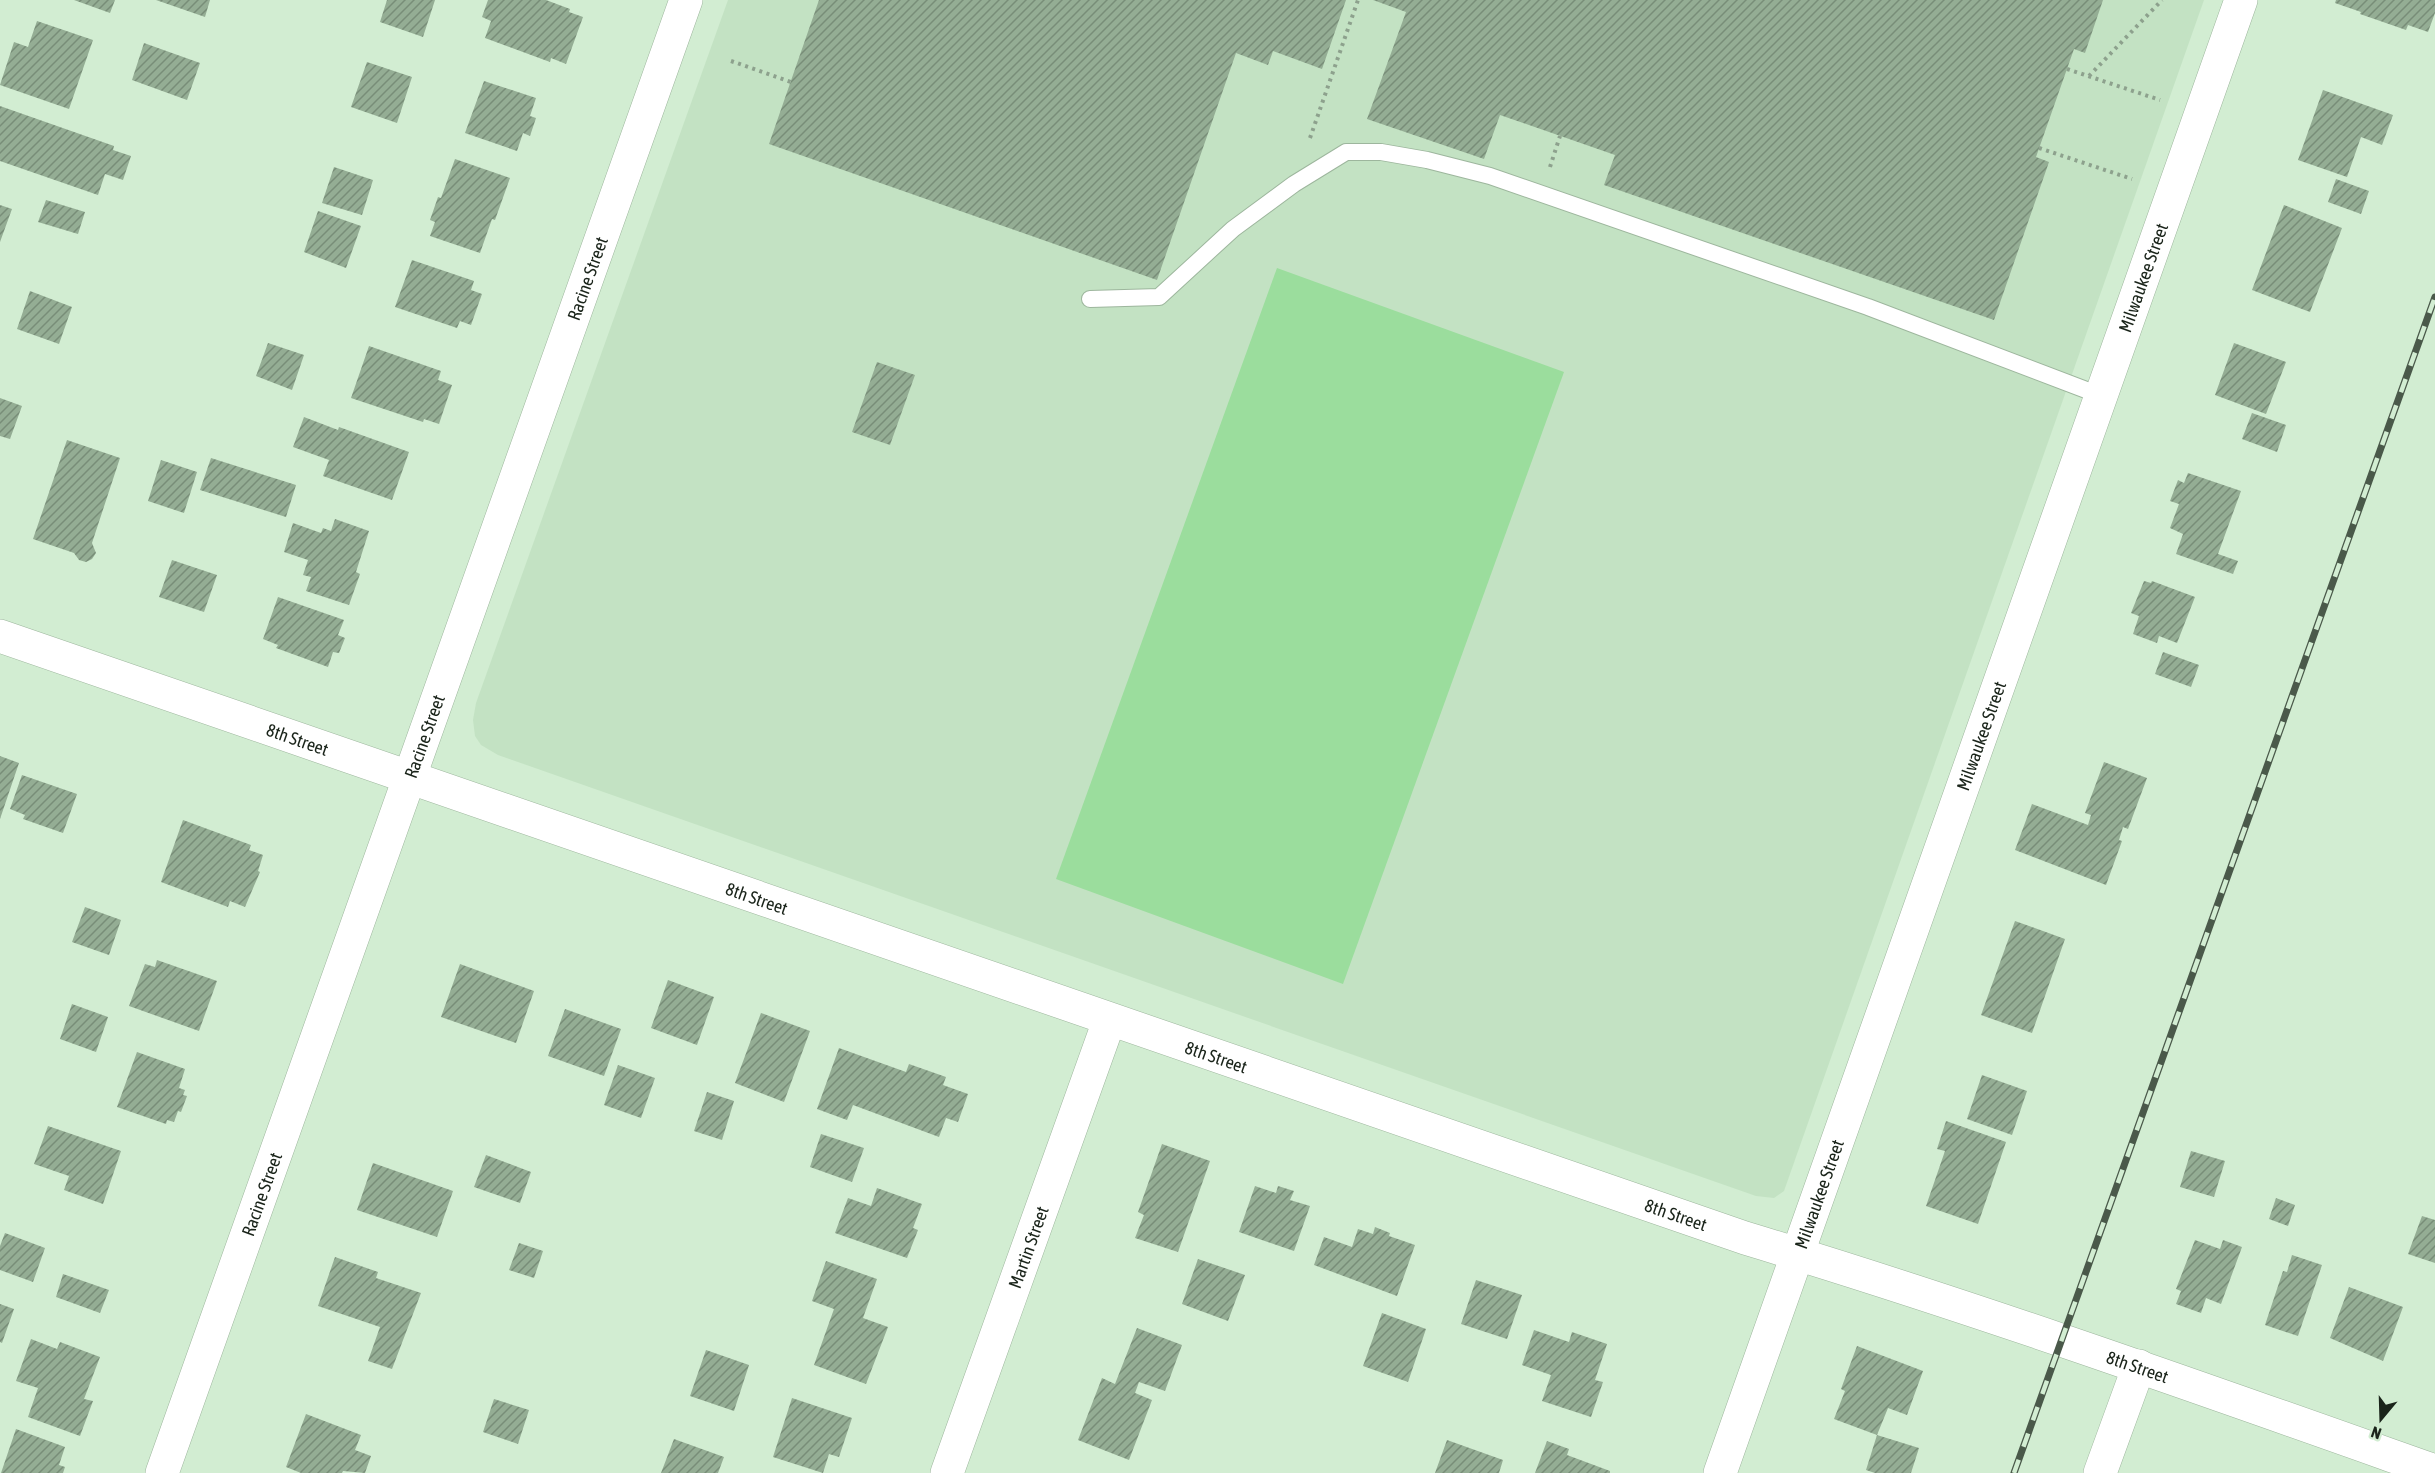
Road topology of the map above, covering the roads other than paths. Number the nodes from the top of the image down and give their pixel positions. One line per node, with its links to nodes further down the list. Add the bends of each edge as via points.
1 (686, 0): 6 (street, Racine Street)
2 (2241, 0): 4 (street, Milwaukee Street)
3 (1090, 299): 4 (lane, via 1159,297 1233,229 1294,184 1346,153 1381,152 1490,176 1868,307)
4 (2102, 396): 8 (street, Milwaukee Street)
5 (0, 636): 6 (street, 8th Street)
6 (410, 777): 7 (street, 8th Street); 11 (street, Racine Street)
7 (1109, 1021): 8 (street, 8th Street); 12 (street, Martin Street)
8 (1797, 1253): 9 (street, 8th Street); 13 (street, Milwaukee Street)
9 (2139, 1366): 10 (street, 8th Street); 14 (street)
10 (2435, 1471)
11 (162, 1473)
12 (947, 1473)
13 (1720, 1473)
14 (2100, 1473)

